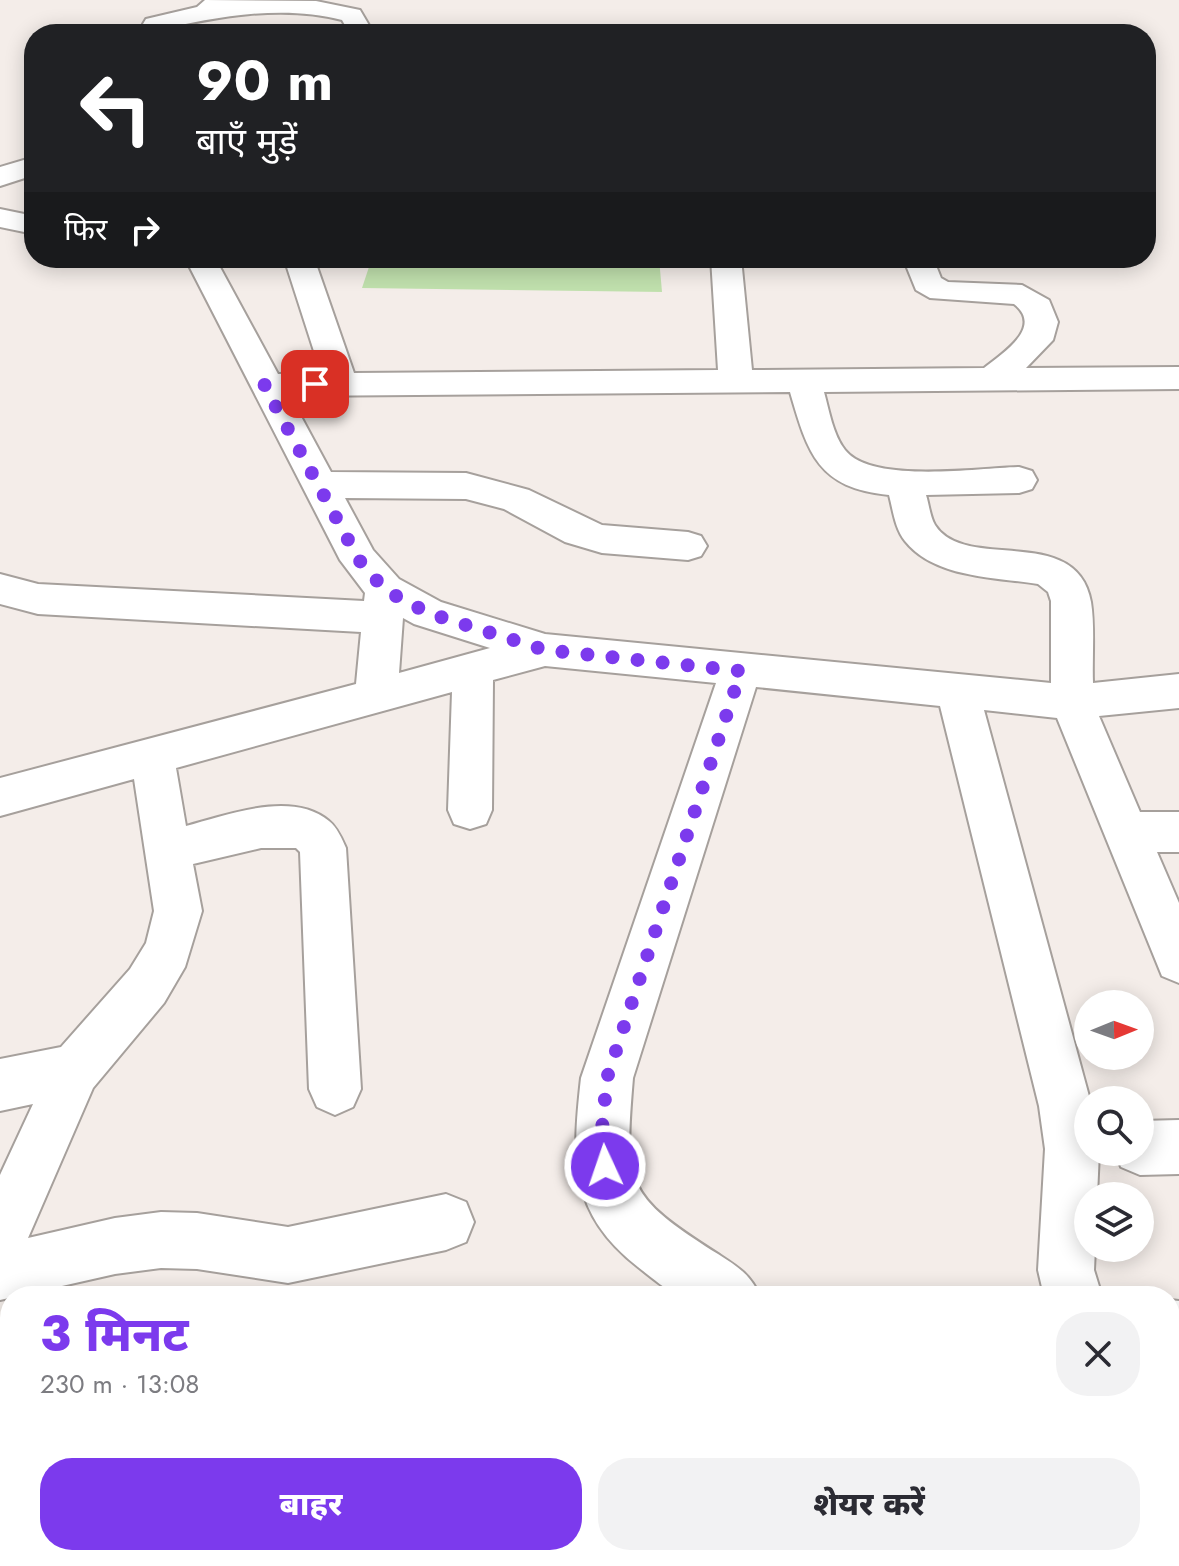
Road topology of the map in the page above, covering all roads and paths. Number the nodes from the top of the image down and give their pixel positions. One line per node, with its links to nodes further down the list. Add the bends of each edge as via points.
1 (212, 6): 2 (street); 3 (street, via 332,9 351,15)
2 (154, 19)
3 (356, 24)
4 (24, 169): 5 (street)
5 (0, 177)
6 (0, 218): 7 (street)
7 (24, 223)
8 (202, 268): 17 (street)
9 (302, 268): 16 (street)
10 (727, 268): 14 (street)
11 (922, 268): 13 (street, via 927,283 941,291 1022,295 1038,307 1042,322 1037,340)
12 (1179, 378): 13 (street)
13 (991, 381): 15 (street)
14 (736, 382): 15 (street); 16 (street)
15 (804, 382): 19 (street, via 827,454 837,467 871,482)
16 (341, 384): 17 (street)
17 (264, 385): 20 (street)
18 (1019, 480): 19 (street)
19 (904, 483): 30 (street, via 918,531 932,545 953,556 1048,571 1064,583 1071,601)
20 (318, 485): 21 (street, via 466,486 516,499 602,539); 23 (street)
21 (688, 546)
22 (0, 589): 23 (street, via 38,599 274,614)
23 (384, 603): 24 (street); 29 (street)
24 (545, 650): 25 (street); 26 (street)
25 (473, 669): 29 (street); 33 (street)
26 (741, 671): 28 (street); 48 (street, via 607,1078 601,1139 609,1193 628,1223)
27 (1179, 691): 30 (street)
28 (958, 693): 30 (street); 41 (street)
29 (376, 695): 31 (street)
30 (1072, 702): 34 (street)
31 (152, 756): 32 (street); 36 (street)
32 (0, 797)
33 (470, 810)
34 (1126, 832): 35 (street); 37 (street)
35 (1179, 832)
36 (167, 851): 38 (street, via 178,911 168,951 147,986); 40 (street, via 270,827 313,834 323,848)
37 (1179, 960)
38 (75, 1070): 39 (street); 46 (street)
39 (0, 1085)
40 (335, 1089)
41 (1074, 1128)
42 (1179, 1147): 43 (street)
43 (1154, 1148)
44 (1078, 1166): 49 (street, via 1066,1270)
45 (446, 1222): 47 (street, via 288,1255 216,1242 148,1241)
46 (0, 1237)
47 (0, 1272)
48 (717, 1286)
49 (1070, 1286)

